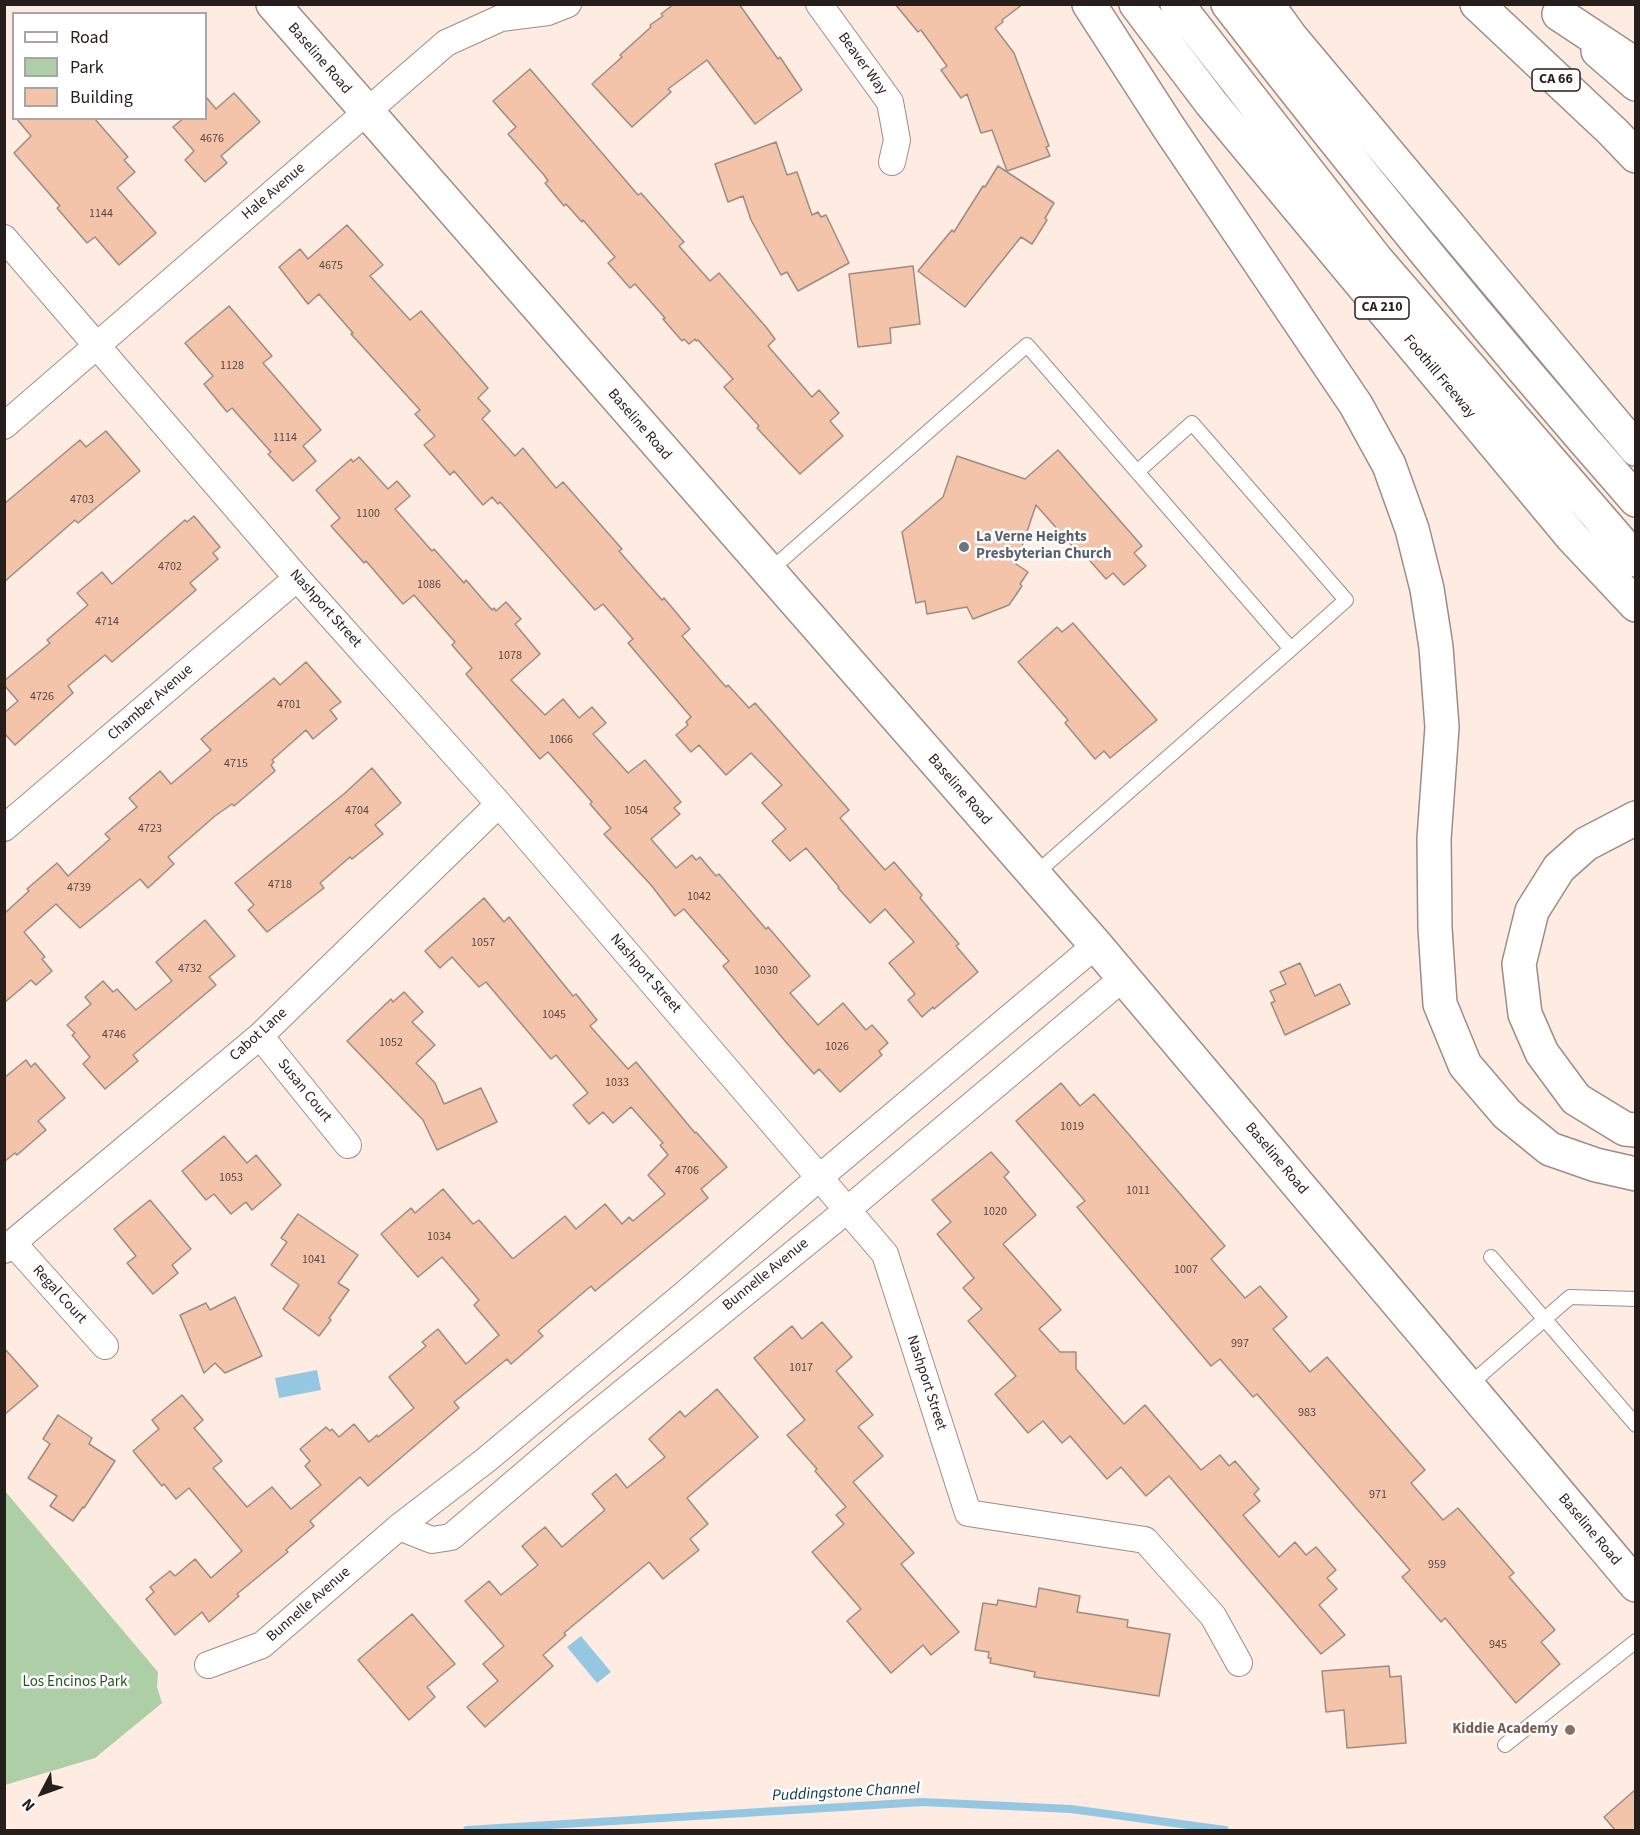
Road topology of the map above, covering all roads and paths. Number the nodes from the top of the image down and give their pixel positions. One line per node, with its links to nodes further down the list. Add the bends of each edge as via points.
1 (273, 4): 13 (main road, Baseline Road)
2 (568, 4): 13 (street, Hale Avenue, via 548,12 501,18 447,43)
3 (819, 4): 15 (street, Beaver Way, via 890,102 897,140)
4 (1089, 4): 36 (main road, via 1356,405 1389,465 1427,589 1435,636 1442,727 1434,839 1440,1004 1465,1065 1507,1113 1550,1149)
5 (1136, 4): 25 (main road, Foothill Freeway / CA 210, via 1210,103 1565,528)
6 (1177, 4): 22 (main road, via 1376,259)
7 (1228, 4): 21 (main road, via 1445,276)
8 (1267, 4): 19 (main road)
9 (1477, 4): 14 (main road, CA 66)
10 (1554, 9): 11 (main road); 12 (main road)
11 (1635, 65)
12 (1635, 84)
13 (366, 112): 17 (street, Hale Avenue); 23 (main road, Baseline Road)
14 (1635, 156)
15 (891, 162)
16 (4, 238): 17 (street, Nashport Street)
17 (97, 346): 18 (street, Hale Avenue); 24 (street, Nashport Street)
18 (4, 426)
19 (1635, 449)
20 (1137, 472): 23 (lane, via 1027,345); 26 (lane); 26 (lane, via 1192,423 1346,600)
21 (1635, 500)
22 (1635, 560)
23 (768, 572): 30 (main road, Baseline Road)
24 (297, 578): 27 (street, Nashport Street); 29 (street, Chamber Avenue)
25 (1635, 605)
26 (1291, 649): 30 (lane)
27 (499, 804): 33 (street, Cabot Lane); 37 (street, Nashport Street)
28 (1635, 818): 34 (main road, via 1586,844 1559,868 1532,911 1519,964 1525,1014 1542,1053 1576,1099)
29 (4, 828)
30 (1034, 875): 31 (main road, Baseline Road)
31 (1096, 945): 32 (main road, Baseline Road); 37 (street, Bunnelle Avenue)
32 (1123, 978): 38 (street, Bunnelle Avenue); 44 (main road, Baseline Road)
33 (260, 1036): 35 (street, Susan Court); 39 (street, Cabot Lane)
34 (1635, 1130)
35 (348, 1145)
36 (1635, 1174)
37 (820, 1178): 38 (street, Nashport Street); 46 (street, Bunnelle Avenue, via 514,1437)
38 (847, 1210): 46 (street, Bunnelle Avenue, via 451,1537 432,1540); 49 (street, Nashport Street, via 885,1254 968,1513 1145,1540 1213,1616)
39 (9, 1246): 43 (street, Regal Court)
40 (1491, 1257): 42 (lane)
41 (1635, 1299): 42 (lane, via 1570,1297)
42 (1545, 1319): 44 (lane); 45 (lane)
43 (105, 1346)
44 (1468, 1386): 47 (main road, Baseline Road)
45 (1635, 1425)
46 (399, 1527): 50 (street, Bunnelle Avenue, via 262,1645)
47 (1635, 1585)
48 (1635, 1641): 51 (lane)
49 (1239, 1663)
50 (208, 1665)
51 (1505, 1745)

